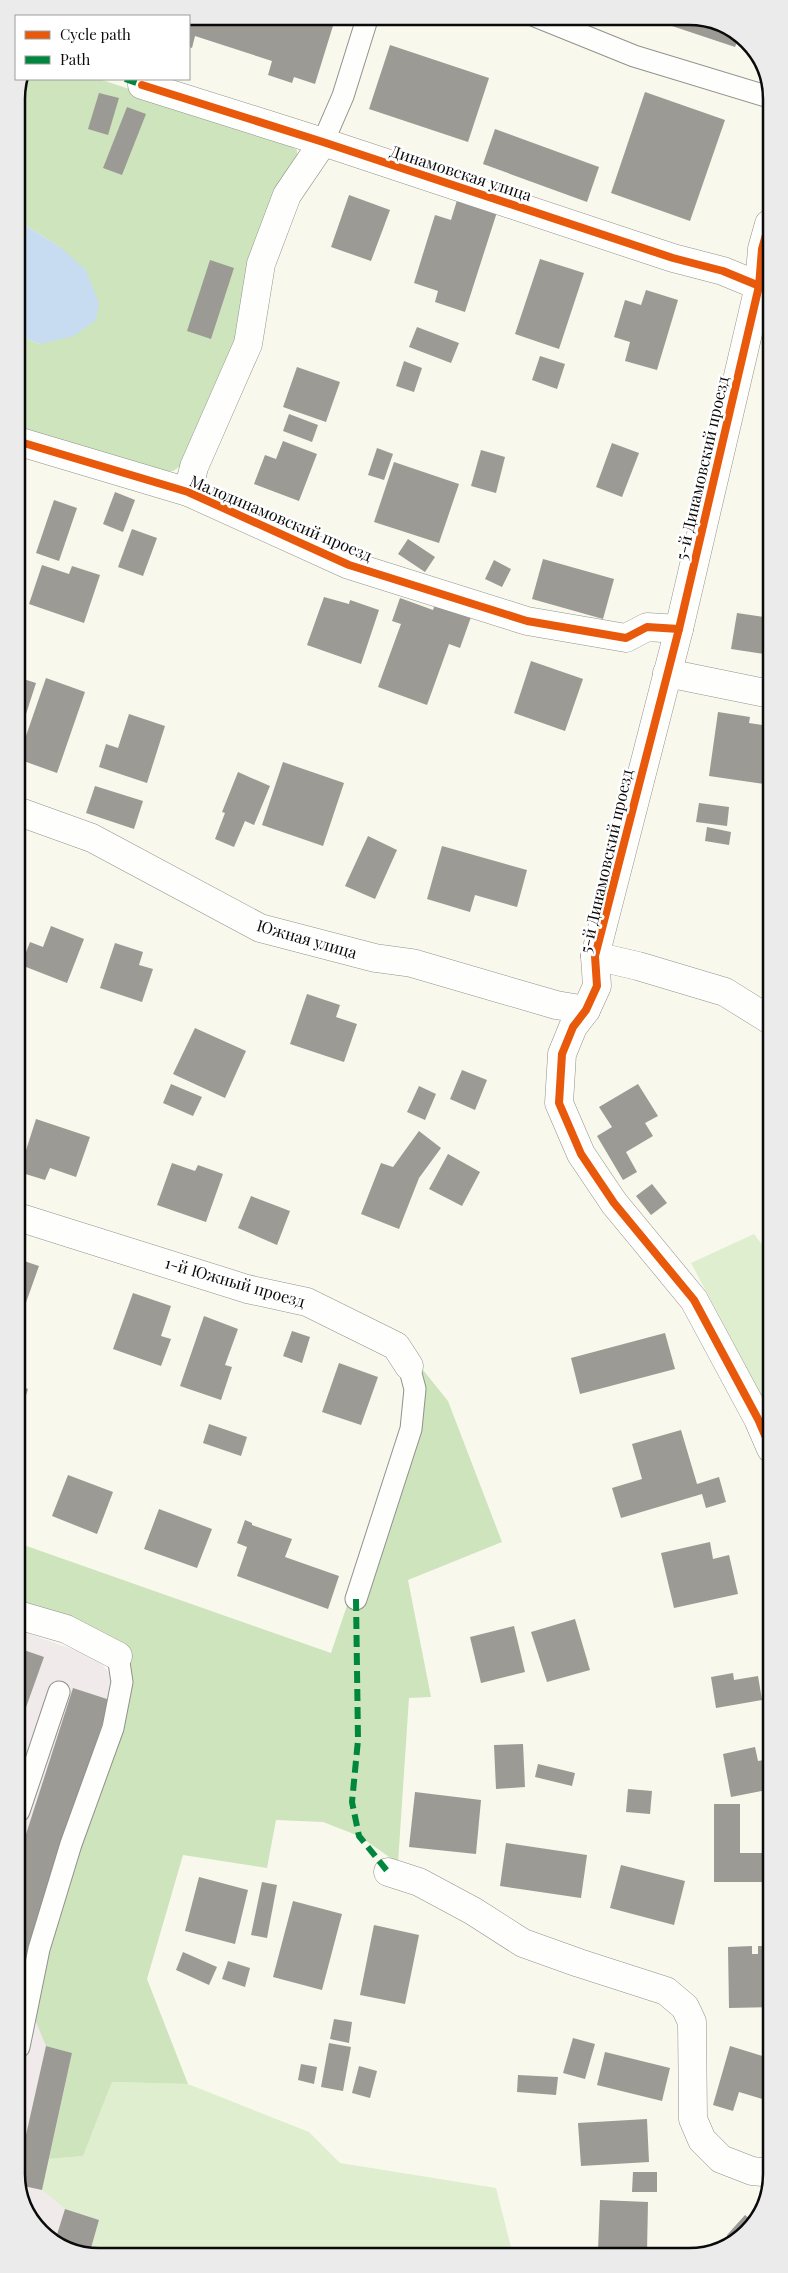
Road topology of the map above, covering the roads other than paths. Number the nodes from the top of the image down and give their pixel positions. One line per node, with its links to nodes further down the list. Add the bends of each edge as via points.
1 (365, 25): 5 (lane, via 343,96)
2 (557, 25): 4 (lane, via 634,56)
3 (142, 85): 5 (street, Динамовская улица)
4 (763, 95)
5 (323, 142): 8 (street, Динамовская улица, via 673,258 723,271); 11 (street, via 286,195 261,264 248,344 194,467)
6 (763, 245): 7 (street, 5-й Динамовский проезд)
7 (763, 268)
8 (763, 288)
9 (763, 292): 12 (street, 5-й Динамовский проезд)
10 (25, 443): 11 (street, Малодинамовский проезд)
11 (188, 492): 12 (street, Малодинамовский проезд, via 349,565 527,621 626,638 647,627)
12 (678, 628): 13 (street, 5-й Динамовский проезд)
13 (666, 673): 14 (street); 16 (street, 5-й Динамовский проезд)
14 (763, 693)
15 (25, 814): 17 (street, Южная улица, via 92,838 260,928 374,958 412,963 556,1005)
16 (596, 956): 17 (street, 5-й Динамовский проезд, via 597,986); 18 (street, via 725,992)
17 (586, 1010): 21 (street, 5-й Динамовский проезд, via 573,1027 562,1054 560,1103 580,1154 614,1203 694,1300)
18 (763, 1016)
19 (25, 1219): 20 (street, 1-й Южный проезд, via 247,1289 308,1302 396,1346)
20 (409, 1366): 22 (lane, via 415,1389 412,1429)
21 (763, 1431)
22 (356, 1599)
23 (25, 1617): 24 (street, via 66,1629)
24 (118, 1656): 28 (lane, via 122,1682 113,1728 71,1844 39,1949)
25 (59, 1692): 26 (lane)
26 (25, 1793)
27 (388, 1872): 29 (street, via 420,1882 523,1943 666,1991 685,2007 692,2022 693,2119 702,2140 720,2159 752,2172)
28 (25, 2018)
29 (763, 2173)

